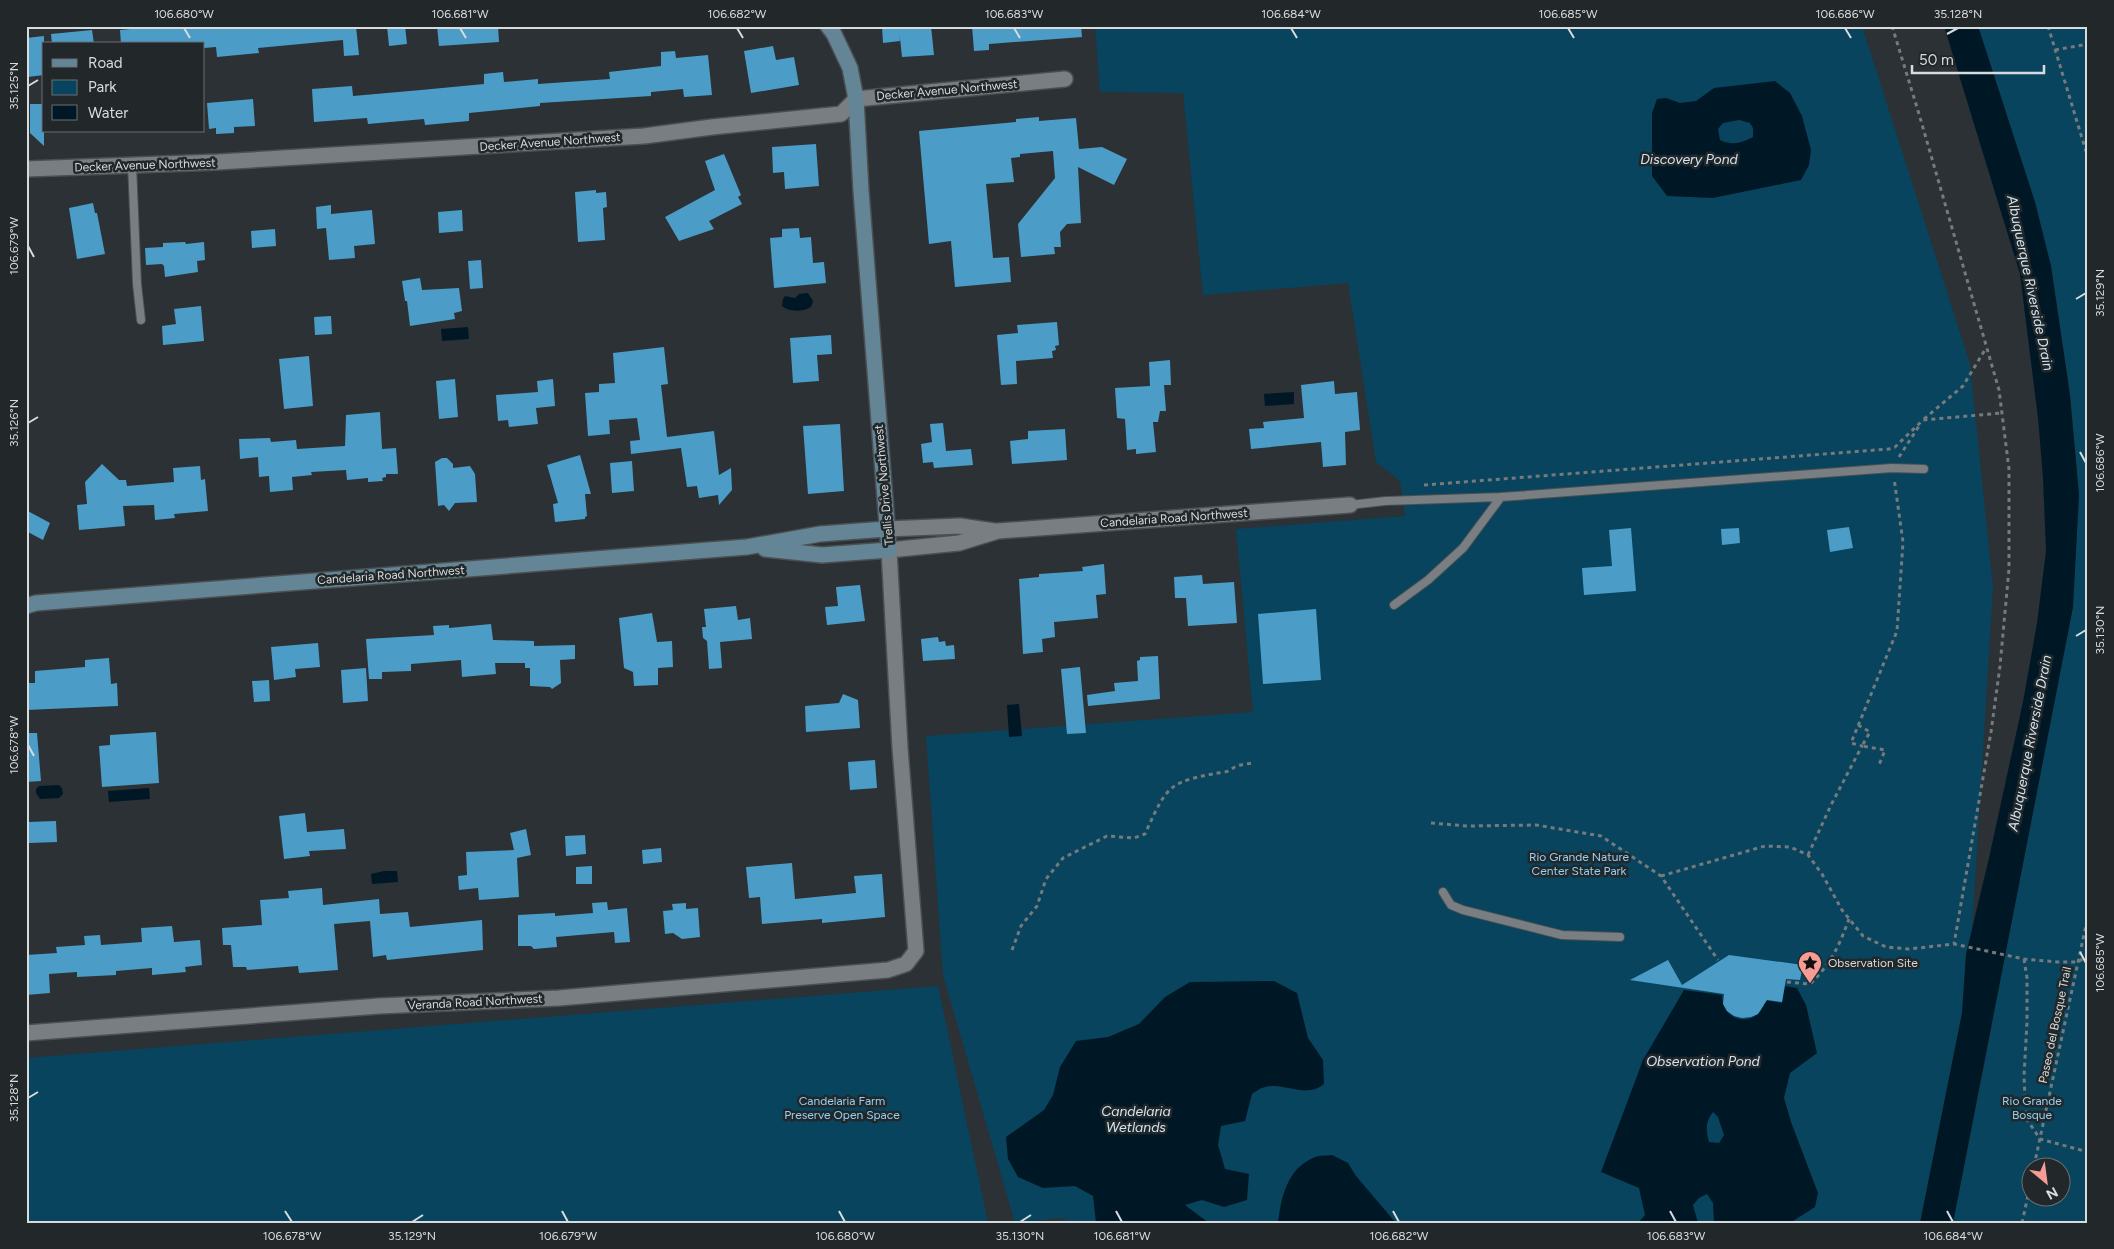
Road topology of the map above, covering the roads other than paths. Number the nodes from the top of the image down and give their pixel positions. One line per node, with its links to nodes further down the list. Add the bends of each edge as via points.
1 (828, 26): 3 (street, Trellis Drive Northwest, via 850,68)
2 (1065, 80): 3 (street, Decker Avenue Northwest)
3 (856, 99): 4 (street, Decker Avenue Northwest, via 841,114 644,136 218,162); 10 (street, Trellis Drive Northwest)
4 (132, 164): 5 (street, Decker Avenue Northwest); 6 (lane)
5 (26, 169)
6 (141, 320)
7 (1924, 469): 8 (lane, via 1892,468)
8 (1501, 497): 9 (lane); 15 (lane, via 1463,548)
9 (1350, 505): 11 (street, Candelaria Road Northwest)
10 (886, 528): 11 (street, Candelaria Road Northwest, via 960,526); 12 (street, Candelaria Road Northwest, via 820,534); 13 (street, Trellis Drive Northwest)
11 (998, 531): 13 (street, Candelaria Road Northwest, via 959,543)
12 (747, 547): 13 (street, Candelaria Road Northwest, via 822,555); 14 (street, Candelaria Road Northwest)
13 (889, 550): 18 (street, Trellis Drive Northwest)
14 (29, 603)
15 (1394, 606)
16 (1443, 892): 17 (lane, via 1451,905 1532,929 1562,935)
17 (1620, 937)
18 (916, 951): 19 (street, Veranda Road Northwest, via 906,964 888,970 559,998 379,1006)
19 (26, 1033)

